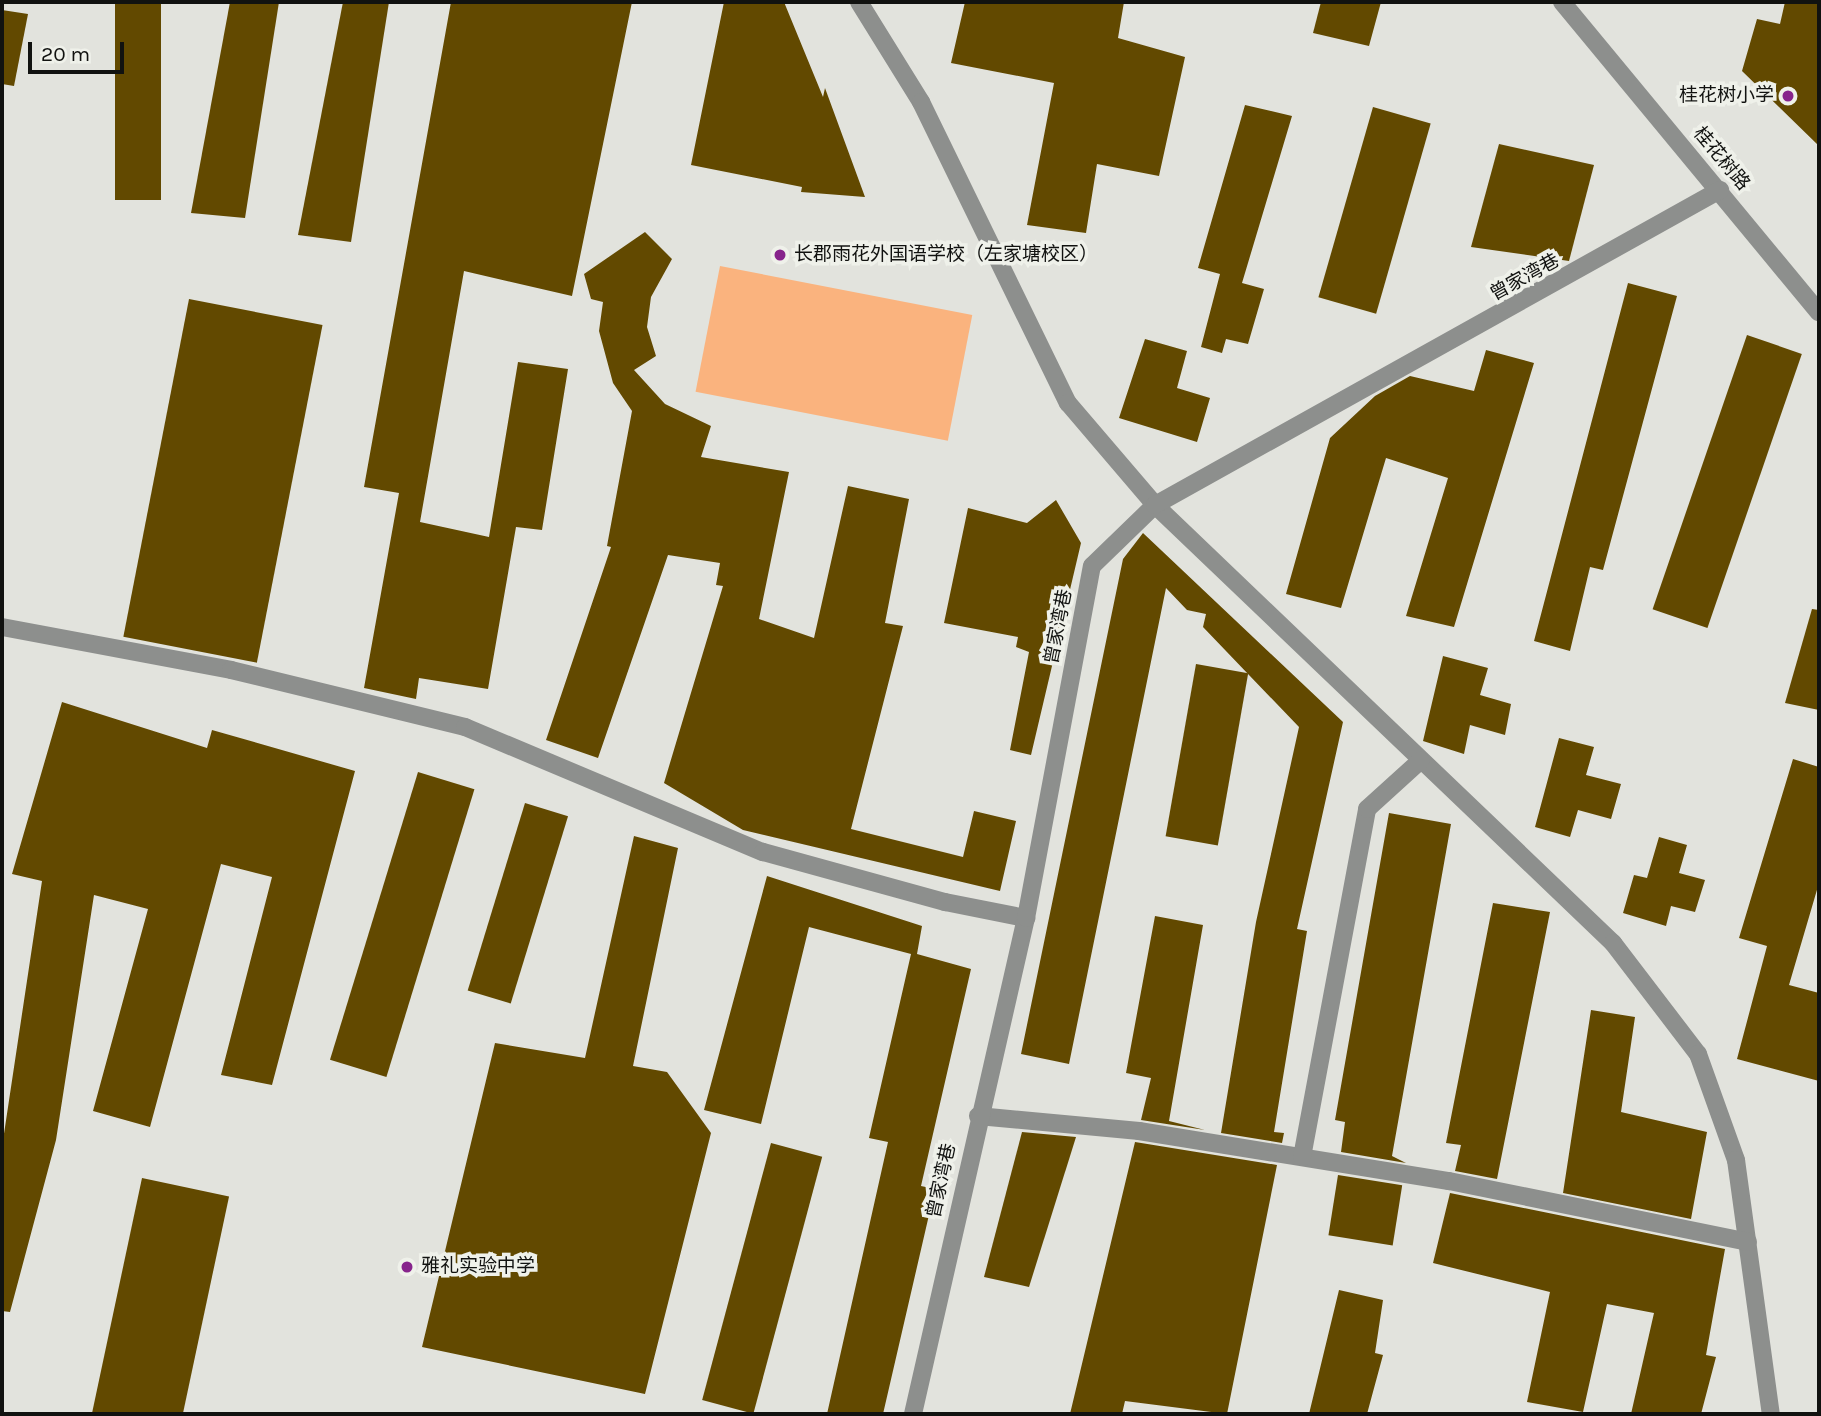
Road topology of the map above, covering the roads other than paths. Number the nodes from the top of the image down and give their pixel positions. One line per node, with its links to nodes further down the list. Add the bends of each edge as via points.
1 (859, 2): 5 (street, via 921,102 1068,402)
2 (1562, 2): 3 (street, 桂花树路)
3 (1720, 190): 4 (street, 桂花树路); 5 (street, 曾家湾巷)
4 (1819, 313)
5 (1154, 505): 7 (street); 8 (street, 曾家湾巷, via 1092,566)
6 (2, 627): 8 (street, via 231,670 465,727 763,852 945,902)
7 (1420, 761): 10 (street, via 1367,809); 11 (street, via 1613,943 1698,1054 1736,1160)
8 (1026, 918): 9 (street, 曾家湾巷)
9 (978, 1116): 10 (street, via 1139,1130); 12 (street, 曾家湾巷)
10 (1302, 1157): 11 (street)
11 (1748, 1242): 13 (street)
12 (914, 1414)
13 (1771, 1414)

